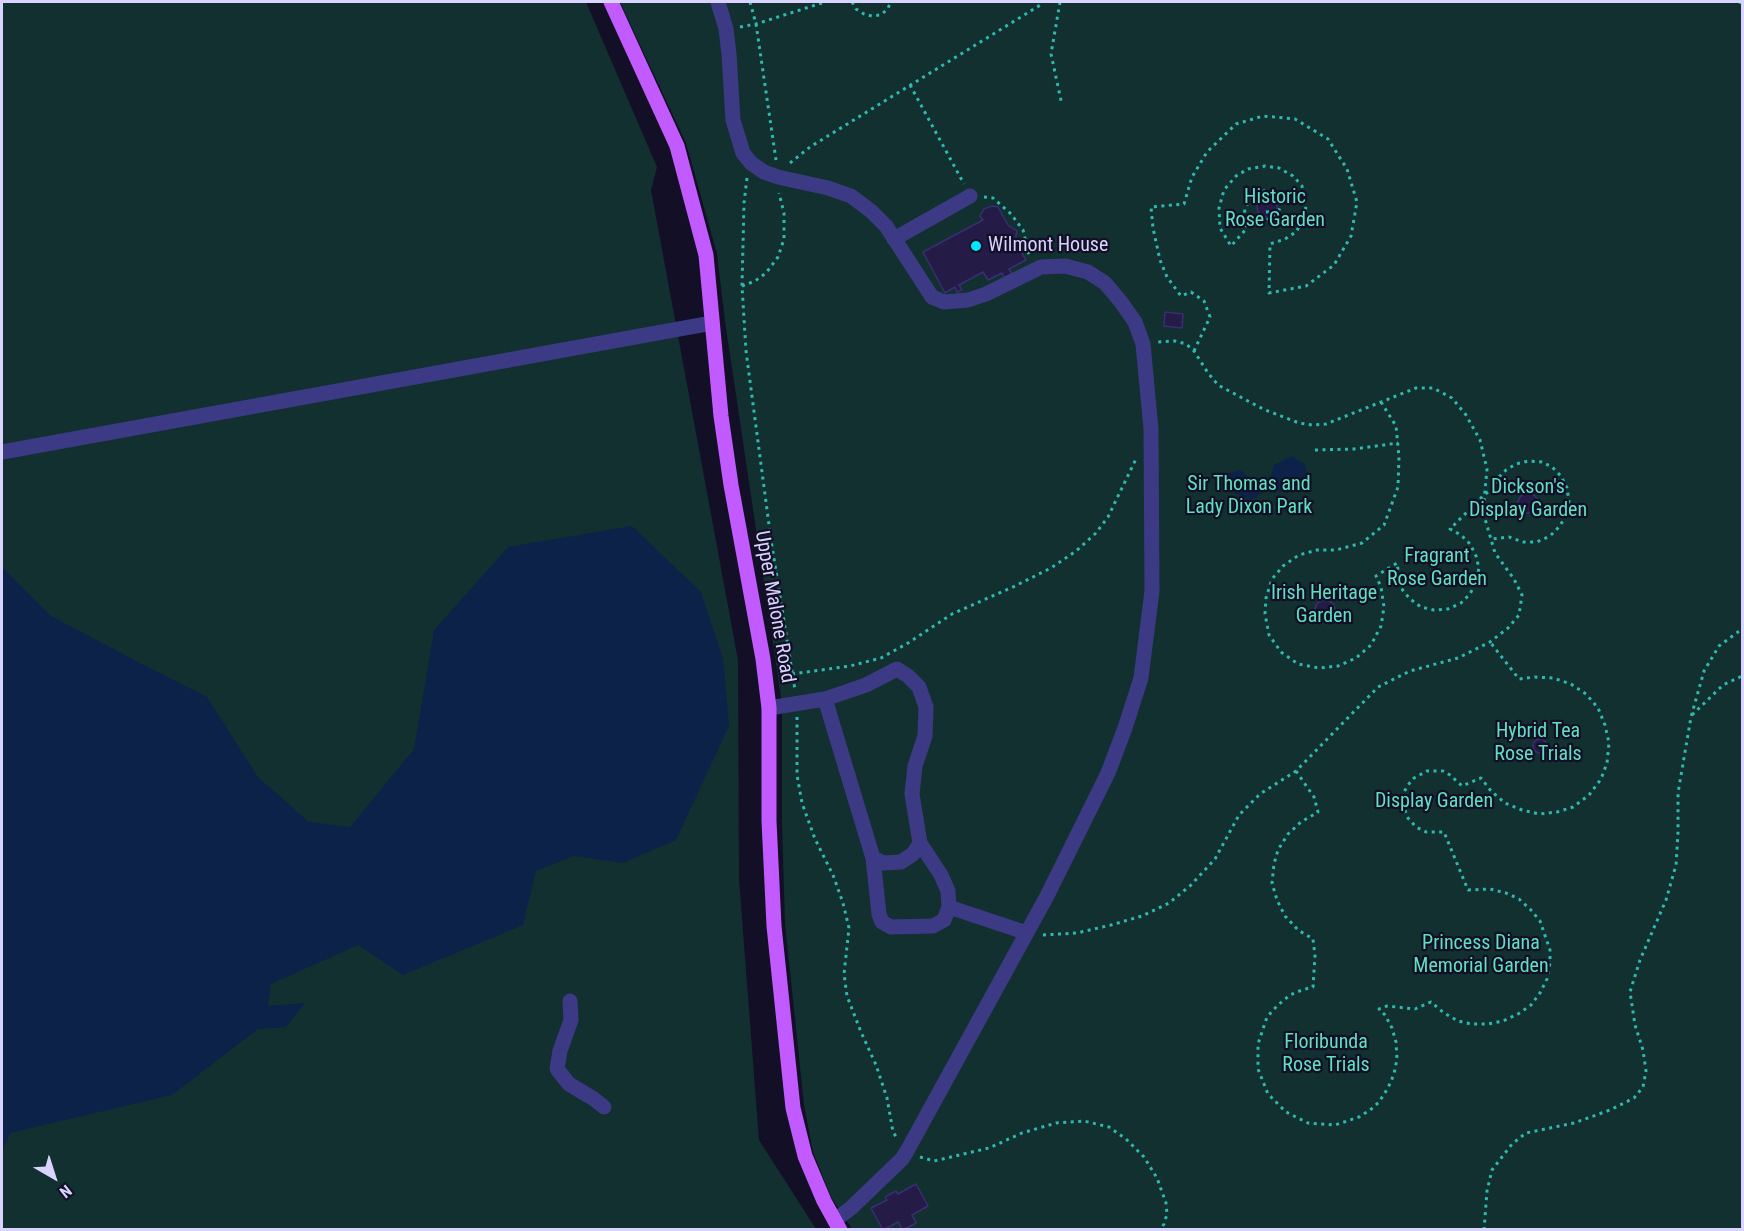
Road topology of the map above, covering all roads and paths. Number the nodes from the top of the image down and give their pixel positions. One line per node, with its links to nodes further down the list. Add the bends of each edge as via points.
1 (611, 2): 19 (main road, Upper Malone Road, via 677,146 706,255)
2 (718, 2): 12 (lane, via 726,29 733,120)
3 (750, 2): 9 (path)
4 (825, 2): 9 (path)
5 (852, 2): 6 (path, via 864,15 872,16 887,10)
6 (891, 2)
7 (1043, 2): 10 (path)
8 (1060, 2): 11 (path, via 1051,54)
9 (756, 24): 13 (path)
10 (910, 85): 13 (path, via 810,147); 14 (path)
11 (1062, 105)
12 (751, 163): 13 (lane); 18 (path, via 744,203)
13 (778, 177): 16 (lane, via 850,196 871,211); 18 (path, via 784,239 778,257 766,273)
14 (970, 196): 16 (lane); 17 (path, via 993,198 1011,214 1023,230)
15 (1268, 206): 21 (path, via 1268,219 1277,215 1281,205 1277,196 1267,190 1254,194 1245,207 1247,228 1231,246 1220,228 1219,208 1224,190 1236,176 1265,166 1293,176 1302,186 1305,218 1296,232 1270,244 1269,293 1306,286 1334,265 1351,236 1357,202 1347,169 1328,139 1295,119 1263,116 1236,124 1208,152 1192,177 1184,204 1151,207 1160,260 1167,277 1181,296 1191,292 1204,301 1210,317)
16 (894, 239): 17 (lane, via 932,297 944,302 977,297)
17 (1034, 271): 20 (lane, via 1065,266 1088,272 1105,283 1135,322)
18 (742, 286): 31 (path, via 758,456)
19 (712, 323): 26 (lane); 35 (main road, Upper Malone Road, via 731,485)
20 (1143, 344): 21 (path, via 1175,341); 24 (lane)
21 (1194, 351): 22 (path, via 1218,385 1299,423 1326,424)
22 (1381, 402): 23 (path, via 1396,426); 27 (path, via 1416,388 1433,388 1452,398 1480,440 1487,469)
23 (1398, 443): 25 (path); 27 (path, via 1398,488 1384,525 1362,543 1299,555 1272,579 1265,614 1269,635 1281,652 1298,664 1338,666 1371,645 1381,626 1384,607 1376,576 1397,562 1401,588 1421,607 1448,609 1461,603 1470,594 1479,568 1470,544 1450,529)
24 (1151, 446): 31 (path, via 1133,463 1108,518 1096,533 1051,568 952,614 881,658); 41 (lane, via 1152,591 1141,678 1108,773)
25 (1315, 450)
26 (2, 452)
27 (1485, 494): 28 (path, via 1484,512); 28 (path, via 1516,464 1542,462 1561,476 1569,501 1560,526 1550,536 1537,542 1509,537)
28 (1491, 539): 30 (path, via 1495,553 1522,595 1519,615)
29 (1743, 629): 36 (path, via 1719,645 1704,671)
30 (1490, 642): 37 (path, via 1378,687); 37 (path, via 1519,679 1553,678 1571,684 1598,708 1609,743 1601,779 1573,807 1539,814 1505,802 1481,778 1462,786 1450,774 1434,770 1414,778 1404,792 1403,802 1407,817 1416,827 1426,832 1444,832 1468,890 1506,892 1519,899 1540,921 1550,950 1547,979 1531,1005 1488,1024 1458,1021 1431,1002 1415,1009 1379,1009 1396,1042 1394,1074 1379,1102 1370,1110 1335,1125 1308,1123 1286,1112 1268,1094 1258,1069 1258,1044 1267,1017 1290,995 1313,987 1313,939 1286,916 1272,884 1278,850 1288,834 1318,812 1314,797)
31 (792, 674): 34 (path)
32 (1743, 676): 36 (path, via 1723,685)
33 (825, 699): 34 (lane); 38 (lane, via 897,669 919,687 926,707 925,736 915,766 912,794); 39 (lane)
34 (798, 705): 35 (lane); 44 (path, via 801,803 833,875 849,928 844,974 847,996 876,1065 893,1132)
35 (769, 708): 45 (main road, Upper Malone Road, via 774,926 794,1108 805,1156)
36 (1690, 717): 47 (path, via 1678,793 1676,865 1630,992 1646,1071 1643,1087 1634,1098 1610,1110 1574,1123 1526,1133 1512,1144 1492,1170)
37 (1296, 771): 41 (path, via 1260,794 1239,815 1215,859 1169,903 1142,915 1077,933)
38 (920, 843): 39 (lane, via 901,862 884,863); 40 (lane, via 941,875)
39 (873, 858): 40 (lane, via 882,922 891,927 933,926 944,920)
40 (949, 907): 41 (lane)
41 (1027, 933): 44 (lane)
42 (570, 1001): 43 (lane, via 571,1020 557,1069 569,1084)
43 (604, 1107)
44 (908, 1151): 45 (lane); 46 (path, via 934,1161 989,1148 1056,1123 1084,1121 1109,1127 1144,1157 1156,1178 1167,1214)
45 (837, 1225)
46 (1160, 1230)
47 (1484, 1230)

